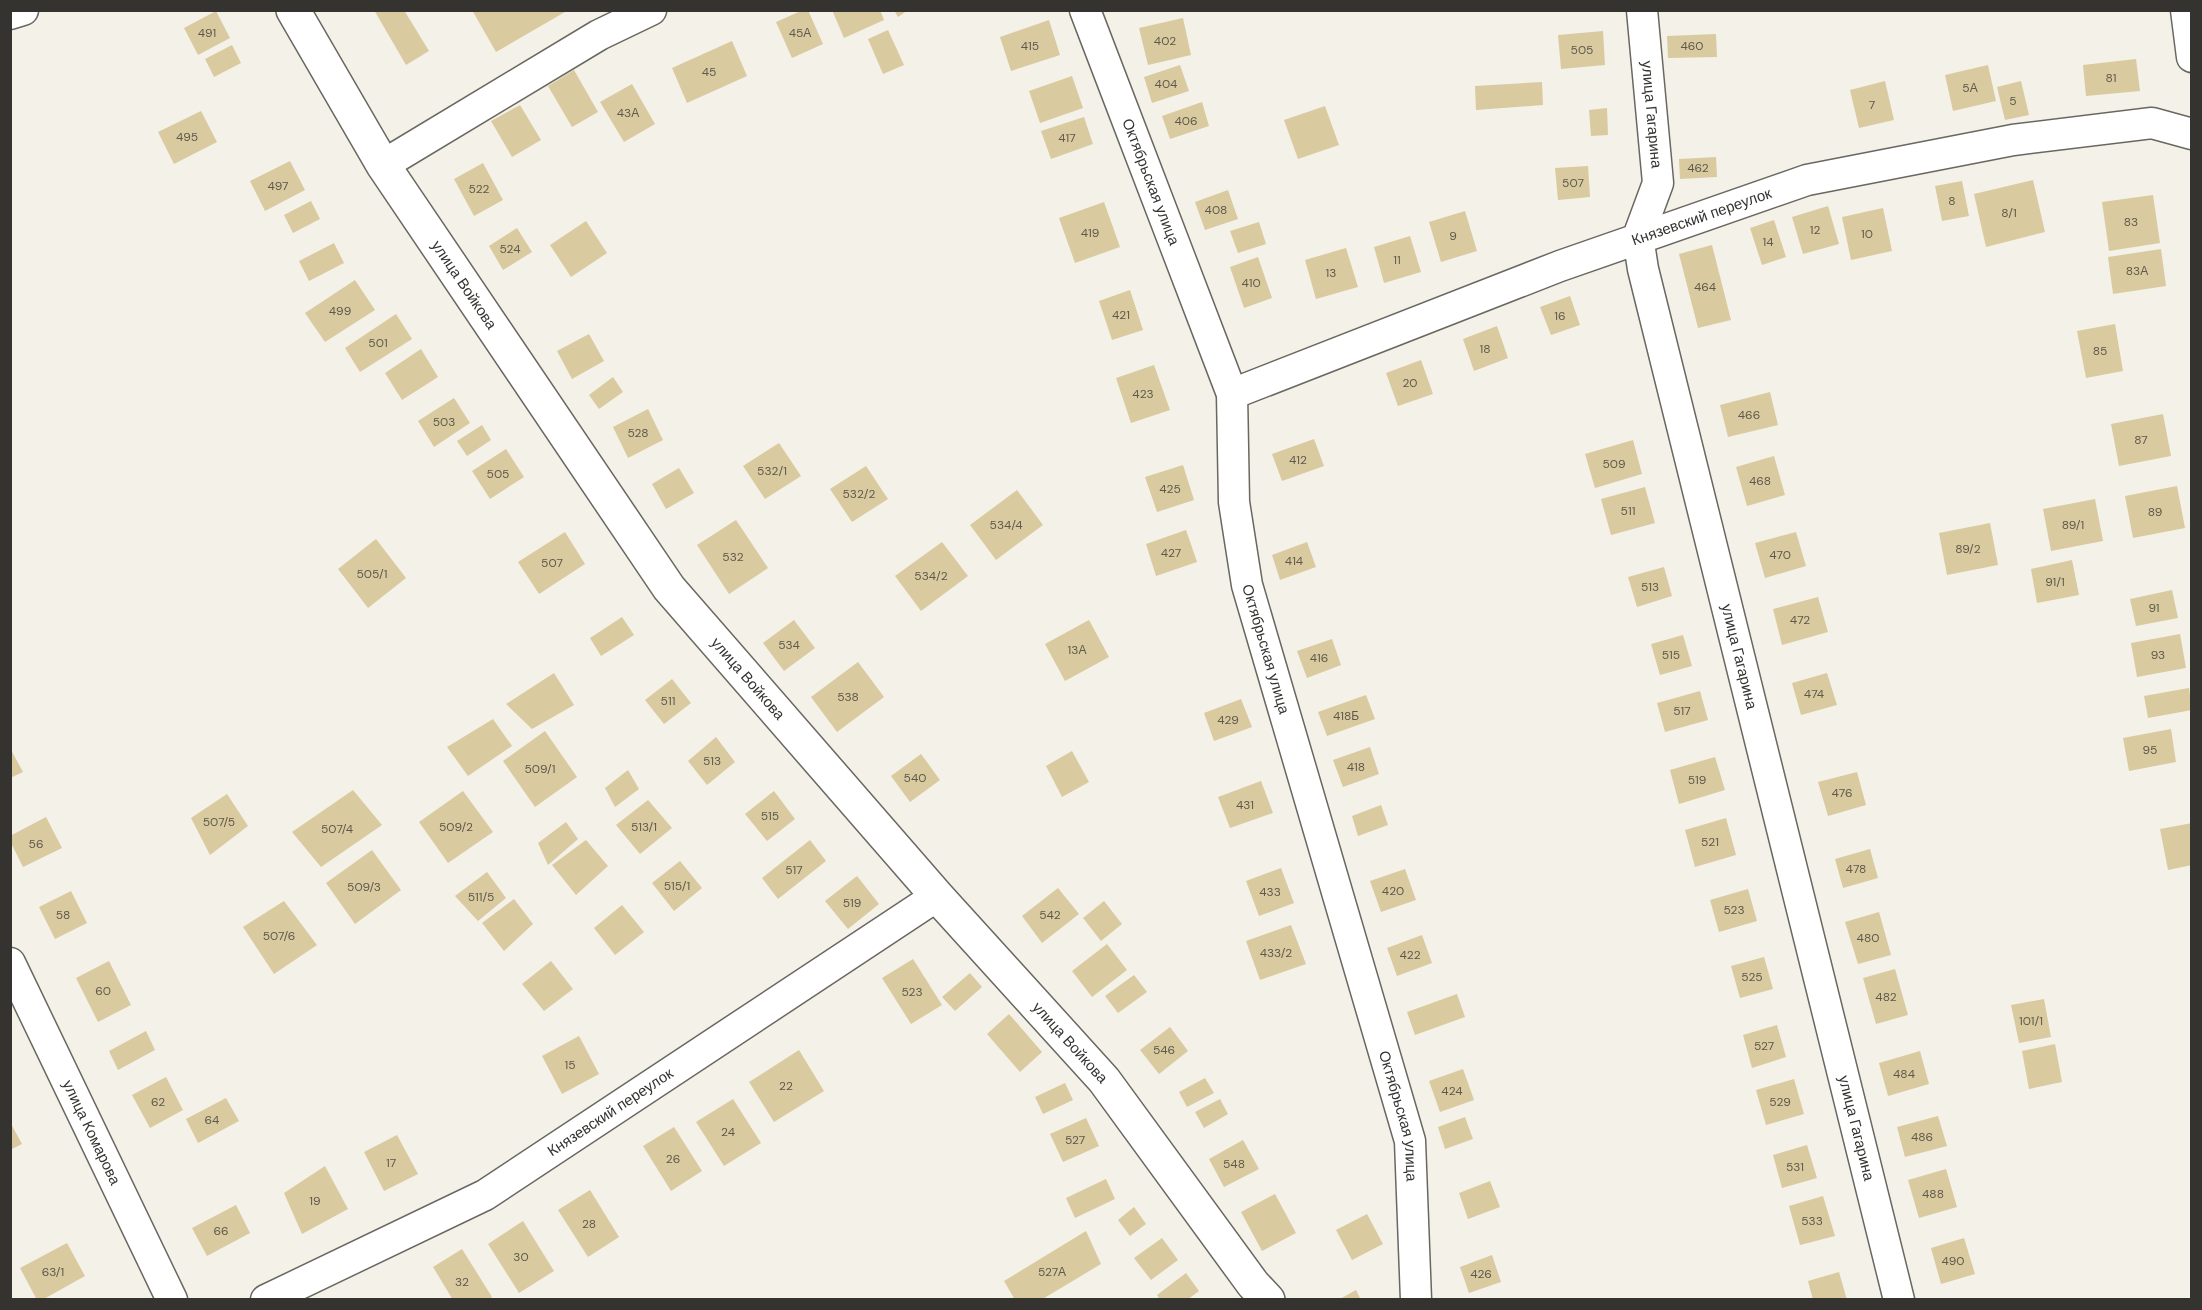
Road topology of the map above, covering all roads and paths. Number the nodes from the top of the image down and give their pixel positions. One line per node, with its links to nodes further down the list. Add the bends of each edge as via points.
1 (23, 10): 7 (street)
2 (293, 10): 11 (street, улица Войкова)
3 (651, 10): 8 (street)
4 (1085, 10): 13 (street, Октябрьская улица)
5 (1642, 10): 12 (street, улица Гагарина, via 1658,183)
6 (2186, 10): 9 (street)
7 (10, 14)
8 (600, 23): 11 (street)
9 (2192, 57)
10 (2192, 134): 12 (street, Князевский переулок, via 2152,123 2013,140 1807,180)
11 (382, 165): 14 (street, улица Войкова, via 669,588)
12 (1638, 237): 13 (street, Князевский переулок); 20 (street, улица Гагарина)
13 (1232, 394): 19 (street, Октябрьская улица, via 1234,502 1247,585 1410,1141)
14 (937, 896): 17 (street, Князевский переулок, via 485,1195); 18 (street, улица Войкова, via 1104,1080 1253,1284)
15 (10, 963): 16 (street, улица Комарова)
16 (172, 1299)
17 (266, 1299)
18 (1268, 1299)
19 (1416, 1299)
20 (1899, 1299)

